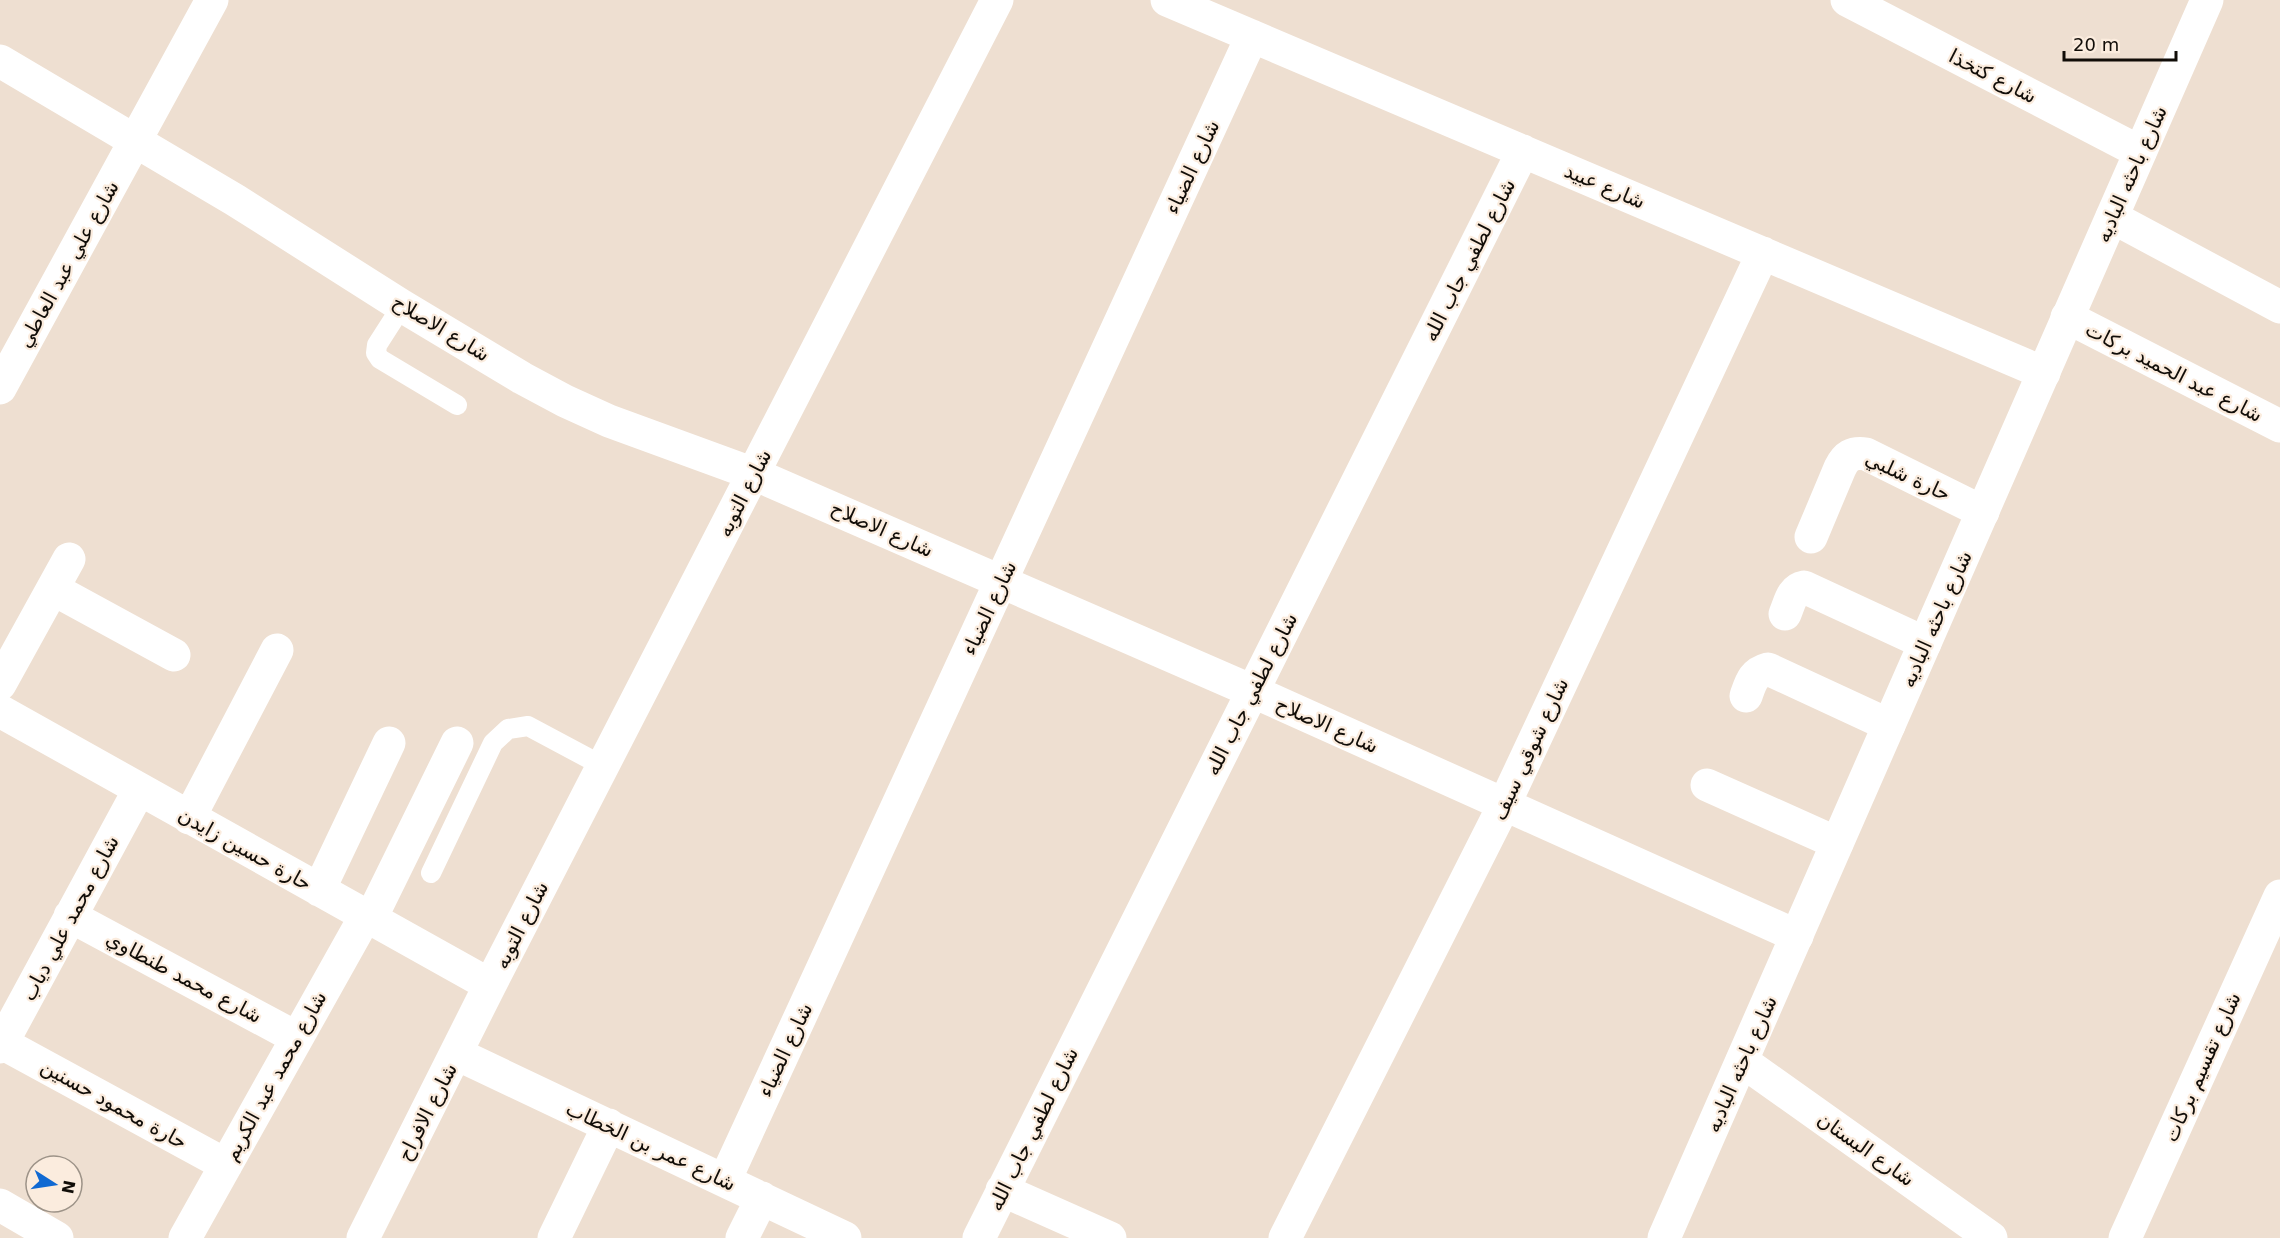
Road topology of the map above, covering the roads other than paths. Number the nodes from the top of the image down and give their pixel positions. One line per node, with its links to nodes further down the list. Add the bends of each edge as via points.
1 (212, 0): 8 (street, شارع علي عبد العاطي)
2 (997, 0): 20 (street, شارع التوبه)
3 (1167, 0): 6 (street, شارع عبيد)
4 (1847, 0): 10 (street, شارع كتخذا)
5 (2207, 0): 10 (street, شارع باحثه الباديه)
6 (1252, 36): 9 (street, شارع عبيد); 24 (street, شارع الضياء)
7 (0, 61): 8 (street, شارع الاصلاح)
8 (135, 140): 13 (street, شارع الاصلاح); 17 (street, شارع علي عبد العاطي)
9 (1523, 151): 12 (street, شارع عبيد); 31 (street, شارع لطفي جاب الله)
10 (2140, 152): 11 (street, شارع باحثه الباديه)
11 (2112, 217): 14 (street); 15 (street, شارع باحثه الباديه)
12 (1763, 253): 16 (street, شارع عبيد); 40 (street, شارع شوقي سيف)
13 (402, 306): 18 (lane, via 376,353); 20 (street, شارع الاصلاح, via 565,401)
14 (2280, 307)
15 (2067, 317): 16 (street, شارع باحثه الباديه); 19 (street, شارع عبد الحميد بركات)
16 (2044, 373): 21 (street, شارع باحثه الباديه)
17 (0, 387)
18 (457, 405)
19 (2280, 426)
20 (754, 474): 24 (street, شارع الاصلاح); 37 (street, شارع التوبه)
21 (1983, 512): 22 (street, حارة شلبي, via 1866,454 1855,453 1845,458); 27 (street, شارع باحثه الباديه)
22 (1811, 537)
23 (69, 559): 25 (street)
24 (1001, 582): 31 (street, شارع الاصلاح); 56 (street, شارع الضياء)
25 (53, 589): 29 (street); 30 (street)
26 (1785, 614): 27 (street, via 1794,592 1804,587)
27 (1925, 643): 34 (street, شارع باحثه الباديه)
28 (277, 650): 41 (street)
29 (174, 656)
30 (0, 684)
31 (1252, 691): 40 (street, شارع الاصلاح); 57 (street, شارع لطفي جاب الله)
32 (1746, 696): 34 (street, via 1753,678 1768,669)
33 (0, 711): 39 (street, حارة حسين زايدن)
34 (1889, 725): 42 (street, شارع باحثه الباديه)
35 (389, 743): 44 (street)
36 (457, 743): 47 (street, شارع محمد عبد الكريم)
37 (603, 766): 43 (lane, via 528,726 508,729 493,743); 49 (street, شارع التوبه)
38 (1707, 785): 42 (street)
39 (139, 790): 41 (street, حارة حسين زايدن); 46 (street, شارع محمد علي دياب)
40 (1504, 805): 48 (street, شارع الاصلاح); 68 (street, شارع شوقي سيف)
41 (189, 818): 44 (street, حارة حسين زايدن)
42 (1837, 843): 48 (street, شارع باحثه الباديه)
43 (431, 873)
44 (319, 890): 47 (street, حارة حسين زايدن)
45 (2280, 896): 71 (street, شارع تقسيم بركات)
46 (70, 916): 50 (street, شارع محمد طنطاوي); 51 (street, شارع محمد علي دياب)
47 (369, 916): 49 (street, حارة حسين زايدن); 50 (street, شارع محمد عبد الكريم)
48 (1797, 936): 53 (street, شارع باحثه الباديه)
49 (490, 985): 52 (street, شارع الافراح)
50 (297, 1038): 55 (street, شارع محمد عبد الكريم)
51 (1, 1045): 55 (street, حارة محمود حسنين)
52 (457, 1054): 54 (street, شارع عمر بن الخطاب); 62 (street, شارع الافراح)
53 (1742, 1061): 69 (street, شارع باحثه الباديه); 70 (street, شارع البستان)
54 (609, 1125): 56 (street, شارع عمر بن الخطاب); 63 (street)
55 (226, 1165): 61 (street, شارع محمد عبد الكريم)
56 (725, 1180): 58 (street, شارع عمر بن الخطاب)
57 (1002, 1190): 66 (street, شارع لطفي جاب الله); 67 (street)
58 (762, 1198): 64 (street); 65 (street, شارع عمر بن الخطاب)
59 (0, 1205): 60 (street)
60 (57, 1238)
61 (185, 1238)
62 (363, 1238)
63 (554, 1238)
64 (742, 1238)
65 (845, 1238)
66 (979, 1238)
67 (1110, 1238)
68 (1285, 1238)
69 (1664, 1238)
70 (1990, 1238)
71 (2125, 1238)

